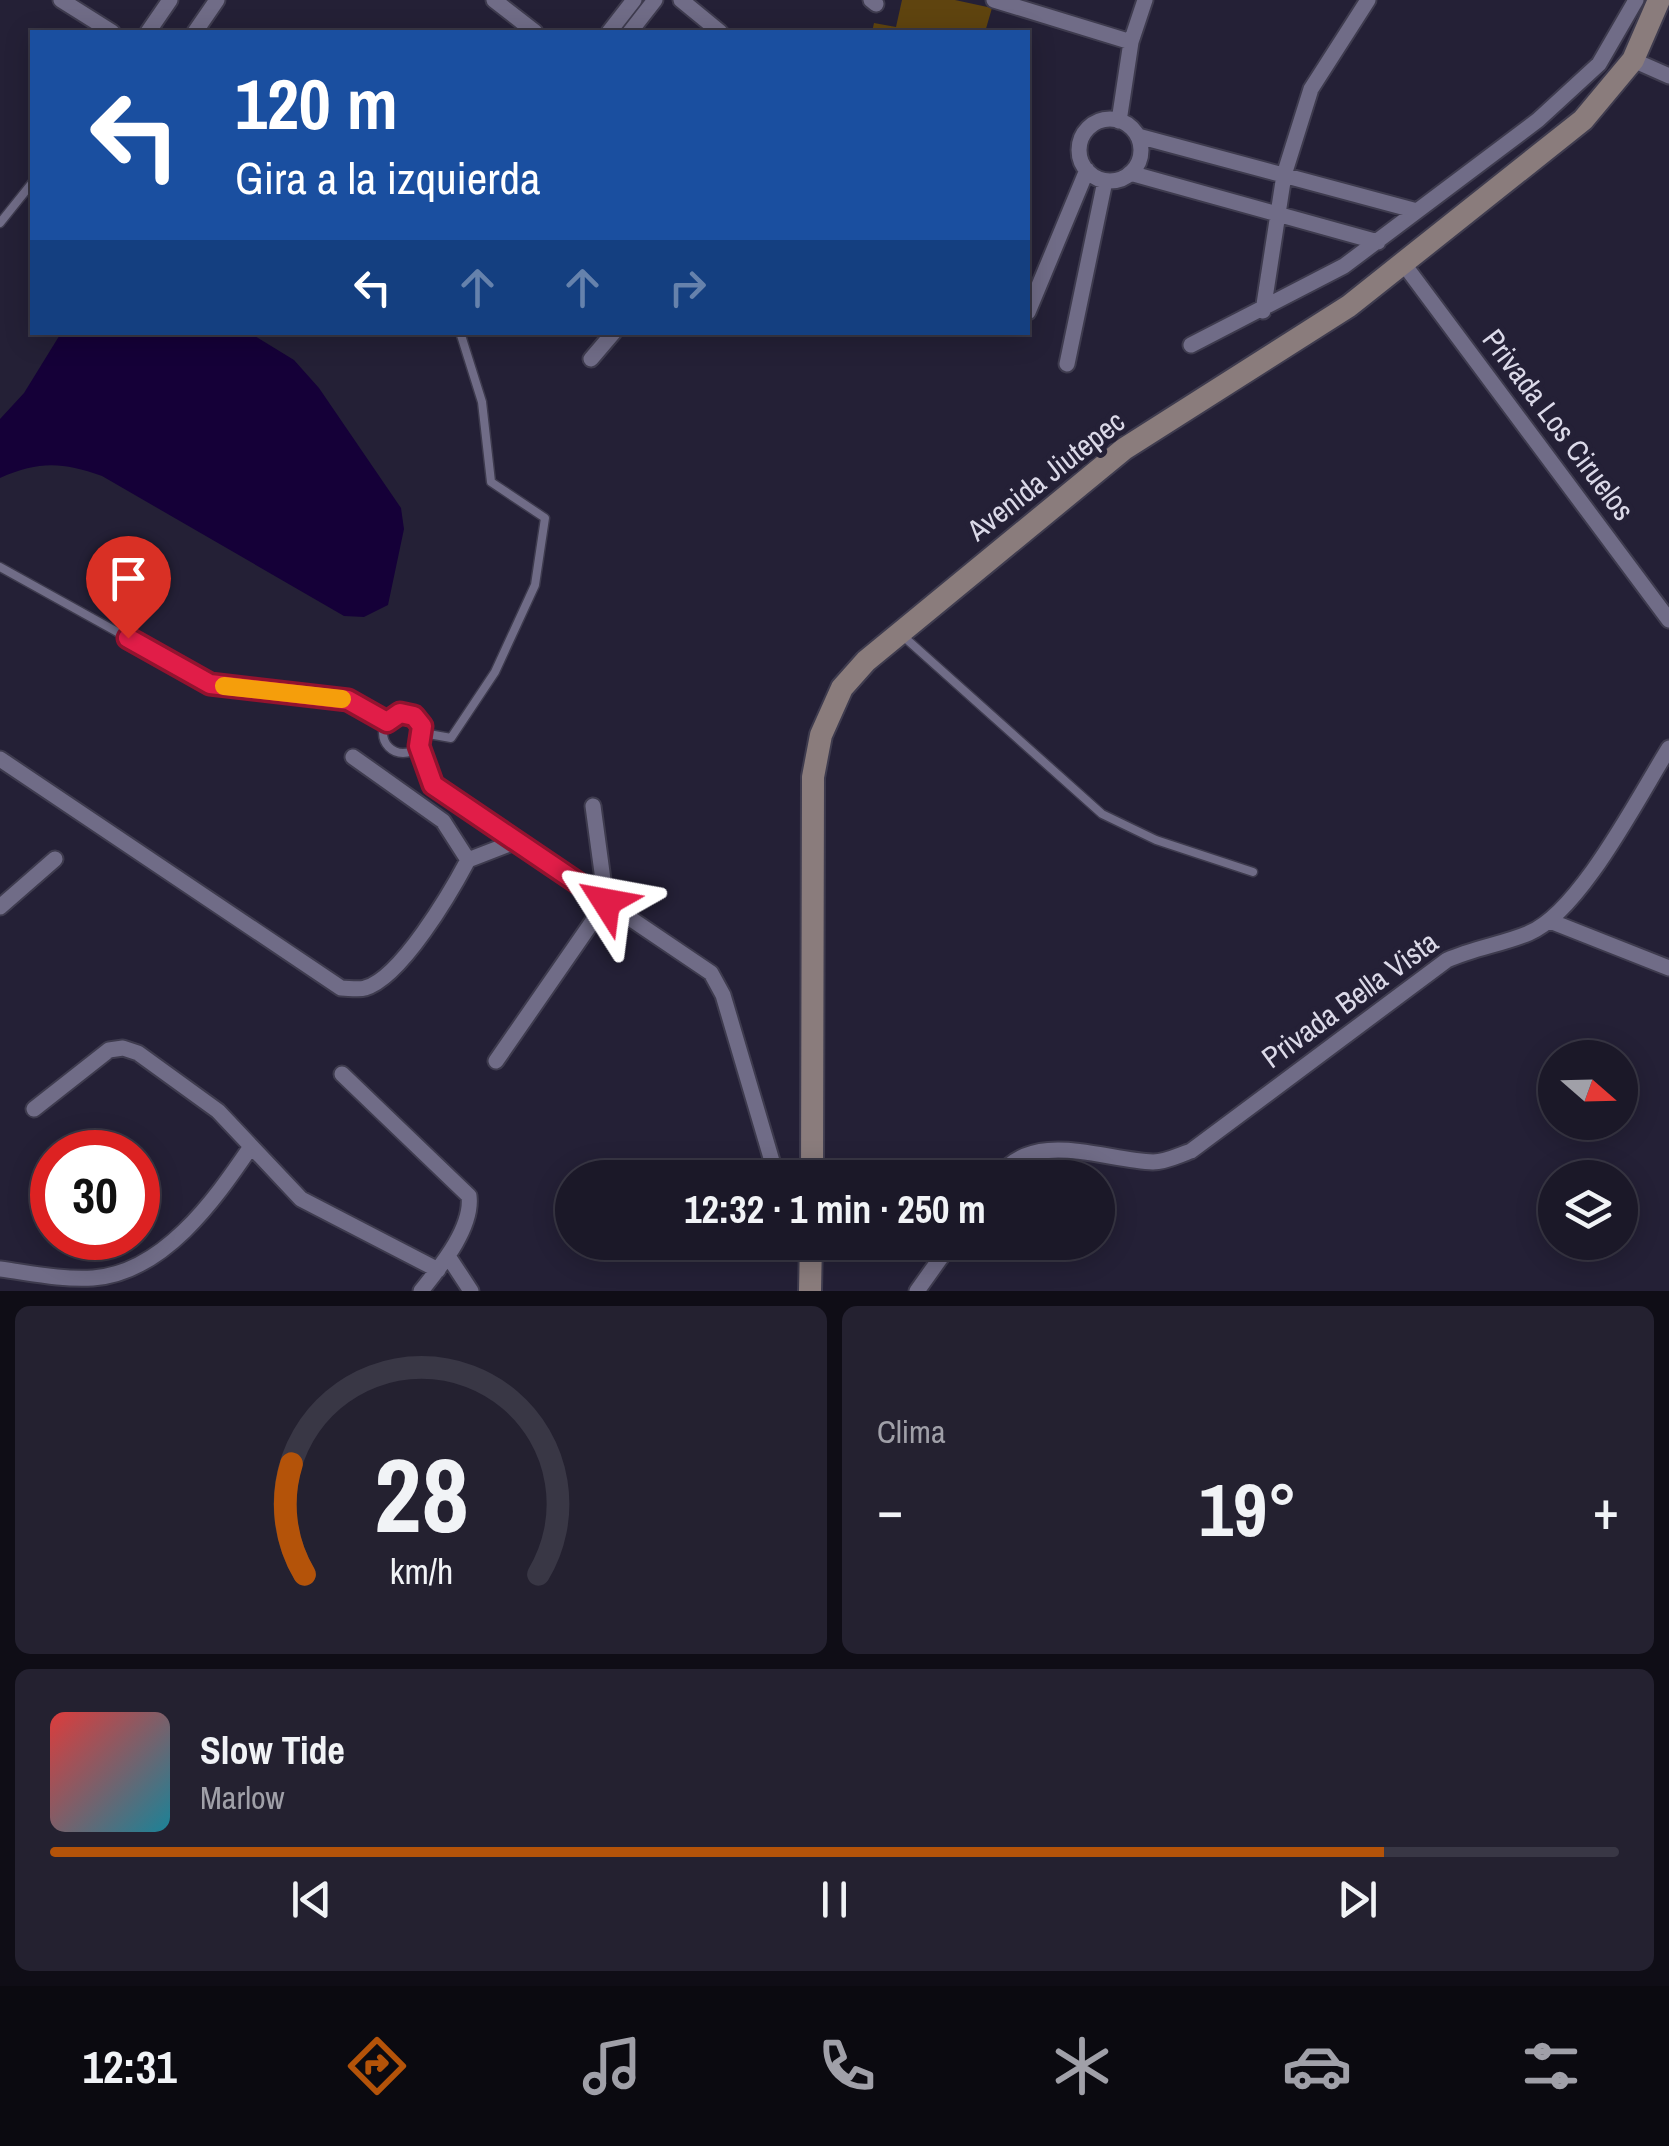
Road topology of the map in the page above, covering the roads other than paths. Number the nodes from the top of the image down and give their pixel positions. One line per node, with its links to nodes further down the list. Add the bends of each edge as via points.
1 (61, 0): 13 (street)
2 (170, 0): 14 (street)
3 (216, 0): 15 (street)
4 (494, 0): 16 (street)
5 (634, 0): 17 (street)
6 (656, 0): 18 (street)
7 (681, 0): 19 (street)
8 (994, 0): 20 (street)
9 (1145, 0): 20 (street)
10 (1368, 0): 27 (street, via 1311,89)
11 (1636, 0): 31 (street, via 1599,64)
12 (1658, 0): 21 (main road, Avenida Jiutepec)
13 (109, 30)
14 (149, 30)
15 (196, 30)
16 (532, 30)
17 (611, 30)
18 (632, 30)
19 (718, 30)
20 (1132, 42): 23 (street)
21 (1632, 60): 22 (street); 34 (main road, Avenida Jiutepec, via 1583,120)
22 (1669, 76)
23 (1120, 120): 24 (street); 25 (street, via 1106,119 1084,133 1080,159)
24 (1138, 136): 26 (street, via 1139,160); 27 (street)
25 (1086, 170): 28 (street); 35 (street)
26 (1130, 173): 28 (street); 30 (street)
27 (1284, 175): 30 (street); 31 (street)
28 (1105, 181): 41 (street)
29 (30, 186): 32 (lane)
30 (1276, 212): 33 (street); 36 (street)
31 (1417, 212): 33 (street)
32 (0, 223)
33 (1378, 242): 36 (street)
34 (1403, 263): 43 (street, Privada Los Ciruelos); 44 (main road, Avenida Jiutepec, via 1349,306 1124,449)
35 (1030, 307)
36 (1263, 310): 39 (street)
37 (461, 335): 46 (lane, via 482,402 492,482 545,518 535,584 495,672 451,738)
38 (611, 335): 40 (street)
39 (1191, 345)
40 (591, 359)
41 (1067, 364)
42 (0, 567): 45 (lane, via 210,684 348,700)
43 (1669, 620)
44 (899, 633): 54 (lane, via 1102,814); 64 (main road, Avenida Jiutepec, via 842,688 820,735 813,776)
45 (387, 722): 46 (lane, via 407,713 419,720); 46 (lane, via 390,748 408,752)
46 (421, 739): 51 (street, via 433,785)
47 (1669, 748): 57 (street, Privada Bella Vista, via 1614,838)
48 (353, 757): 53 (street, via 443,821)
49 (0, 759): 53 (street, via 342,988 366,988 394,968)
50 (593, 806): 55 (street)
51 (517, 841): 53 (street); 55 (street)
52 (55, 859): 56 (street)
53 (468, 860)
54 (1253, 872)
55 (606, 902): 59 (street); 63 (street, via 711,973)
56 (0, 907)
57 (1550, 921): 58 (street); 65 (street, Privada Bella Vista, via 1447,960 1191,1151 1158,1162 1030,1151)
58 (1669, 968)
59 (496, 1061)
60 (342, 1074): 68 (street, via 469,1196)
61 (34, 1109): 62 (street, via 109,1050 123,1048 218,1111)
62 (250, 1148): 68 (street, via 301,1199); 69 (street, via 220,1192 160,1251 124,1271 96,1278)
63 (772, 1160)
64 (812, 1160)
65 (1013, 1160)
66 (811, 1260): 72 (main road)
67 (939, 1260): 73 (street)
68 (443, 1263): 70 (street); 71 (street)
69 (0, 1269)
70 (421, 1291)
71 (472, 1291)
72 (810, 1291)
73 (917, 1291)

